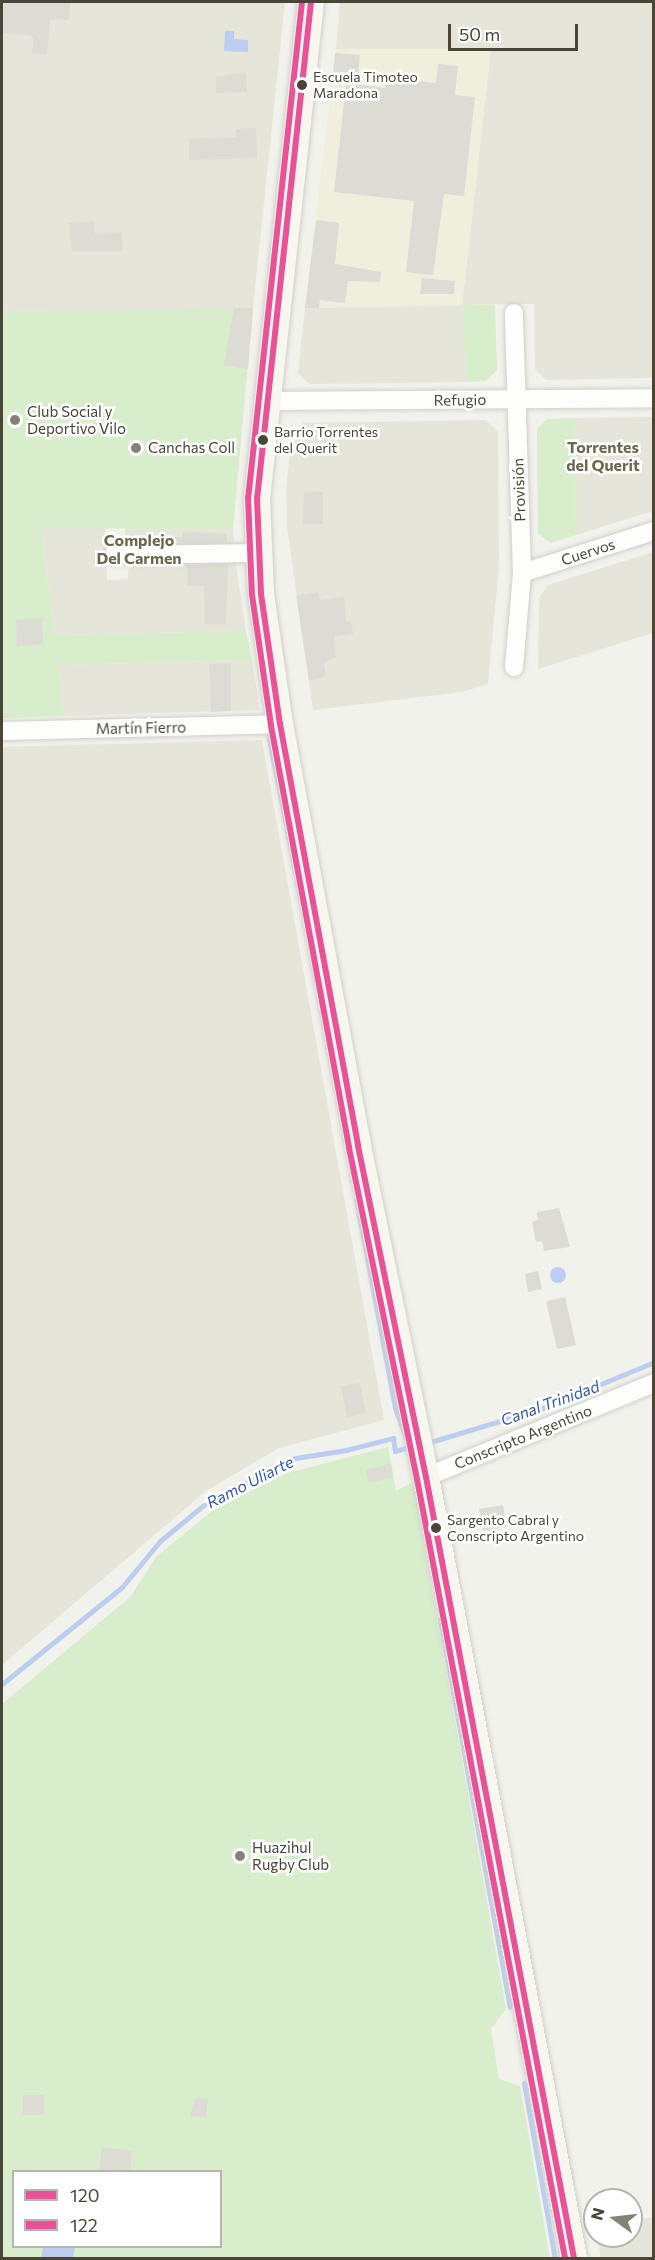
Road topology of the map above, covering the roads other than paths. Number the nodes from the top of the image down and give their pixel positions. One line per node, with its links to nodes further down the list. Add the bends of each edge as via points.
1 (311, 2): 5 (main road)
2 (514, 313): 4 (street, Provisión)
3 (654, 398): 4 (street, Refugio)
4 (517, 399): 5 (street, Refugio); 9 (street, Provisión)
5 (267, 401): 7 (main road, via 256,498)
6 (654, 531): 9 (street, Cuervos)
7 (257, 553): 8 (street); 11 (main road)
8 (114, 555)
9 (522, 573): 10 (street, Provisión)
10 (513, 667)
11 (280, 724): 12 (street, Martín Fierro); 14 (main road, via 333,1055)
12 (2, 731)
13 (654, 1383): 14 (street, Conscripto Argentino)
14 (426, 1477): 15 (main road)
15 (574, 2259)

